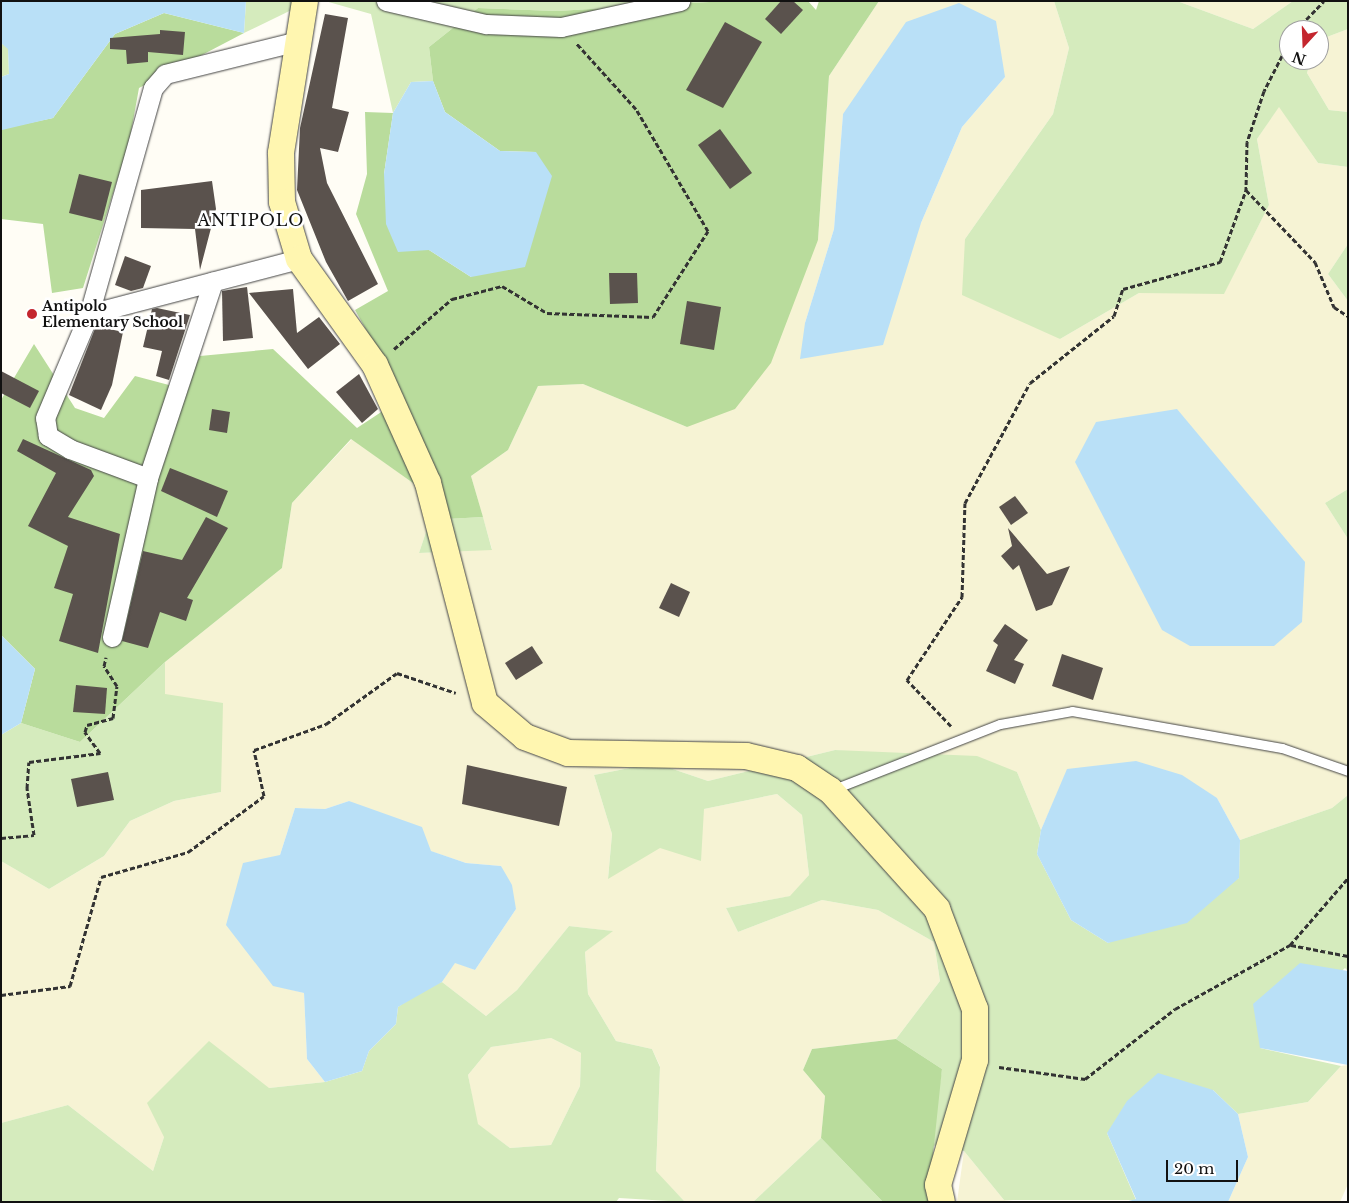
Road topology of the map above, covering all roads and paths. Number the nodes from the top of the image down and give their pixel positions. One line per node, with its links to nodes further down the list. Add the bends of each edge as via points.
1 (305, 1): 7 (street)
2 (386, 1): 6 (street, via 486,24)
3 (680, 1): 6 (street)
4 (1324, 1): 5 (path)
5 (1306, 20)
6 (561, 27): 14 (path, via 636,109 708,231 653,317 547,313 502,286 452,299)
7 (298, 41): 10 (street, via 282,153 282,202); 12 (street, via 165,74 153,88)
8 (1279, 62): 9 (path, via 1264,91 1247,142)
9 (1246, 190): 13 (path, via 1315,262 1334,307); 18 (path, via 1220,262 1123,289 1114,316 1030,383 965,503 962,597 907,680)
10 (299, 259): 11 (street); 14 (street)
11 (213, 281): 12 (street); 15 (street)
12 (89, 314): 15 (street, via 45,418 48,436 121,471)
13 (1348, 316)
14 (375, 365): 17 (street, via 428,483)
15 (148, 478): 16 (street)
16 (112, 638): 21 (path, via 104,666 117,686 113,718 87,725 85,732 100,753 29,762 27,788 34,835)
17 (484, 703): 20 (street, via 525,737 568,753 746,756 797,768); 25 (path, via 397,673 326,724 254,750 264,796 188,852 102,877 70,986)
18 (963, 738): 19 (lane, via 1000,724 1072,711 1282,748); 20 (lane)
19 (1348, 771)
20 (830, 790): 26 (street, via 937,909 975,1009)
21 (1, 838)
22 (1348, 878): 23 (path)
23 (1290, 945): 24 (path); 26 (path, via 1175,1009 1086,1079 1026,1074)
24 (1348, 956)
25 (1, 995)
26 (975, 1060): 27 (street, via 938,1185)
27 (942, 1202)

